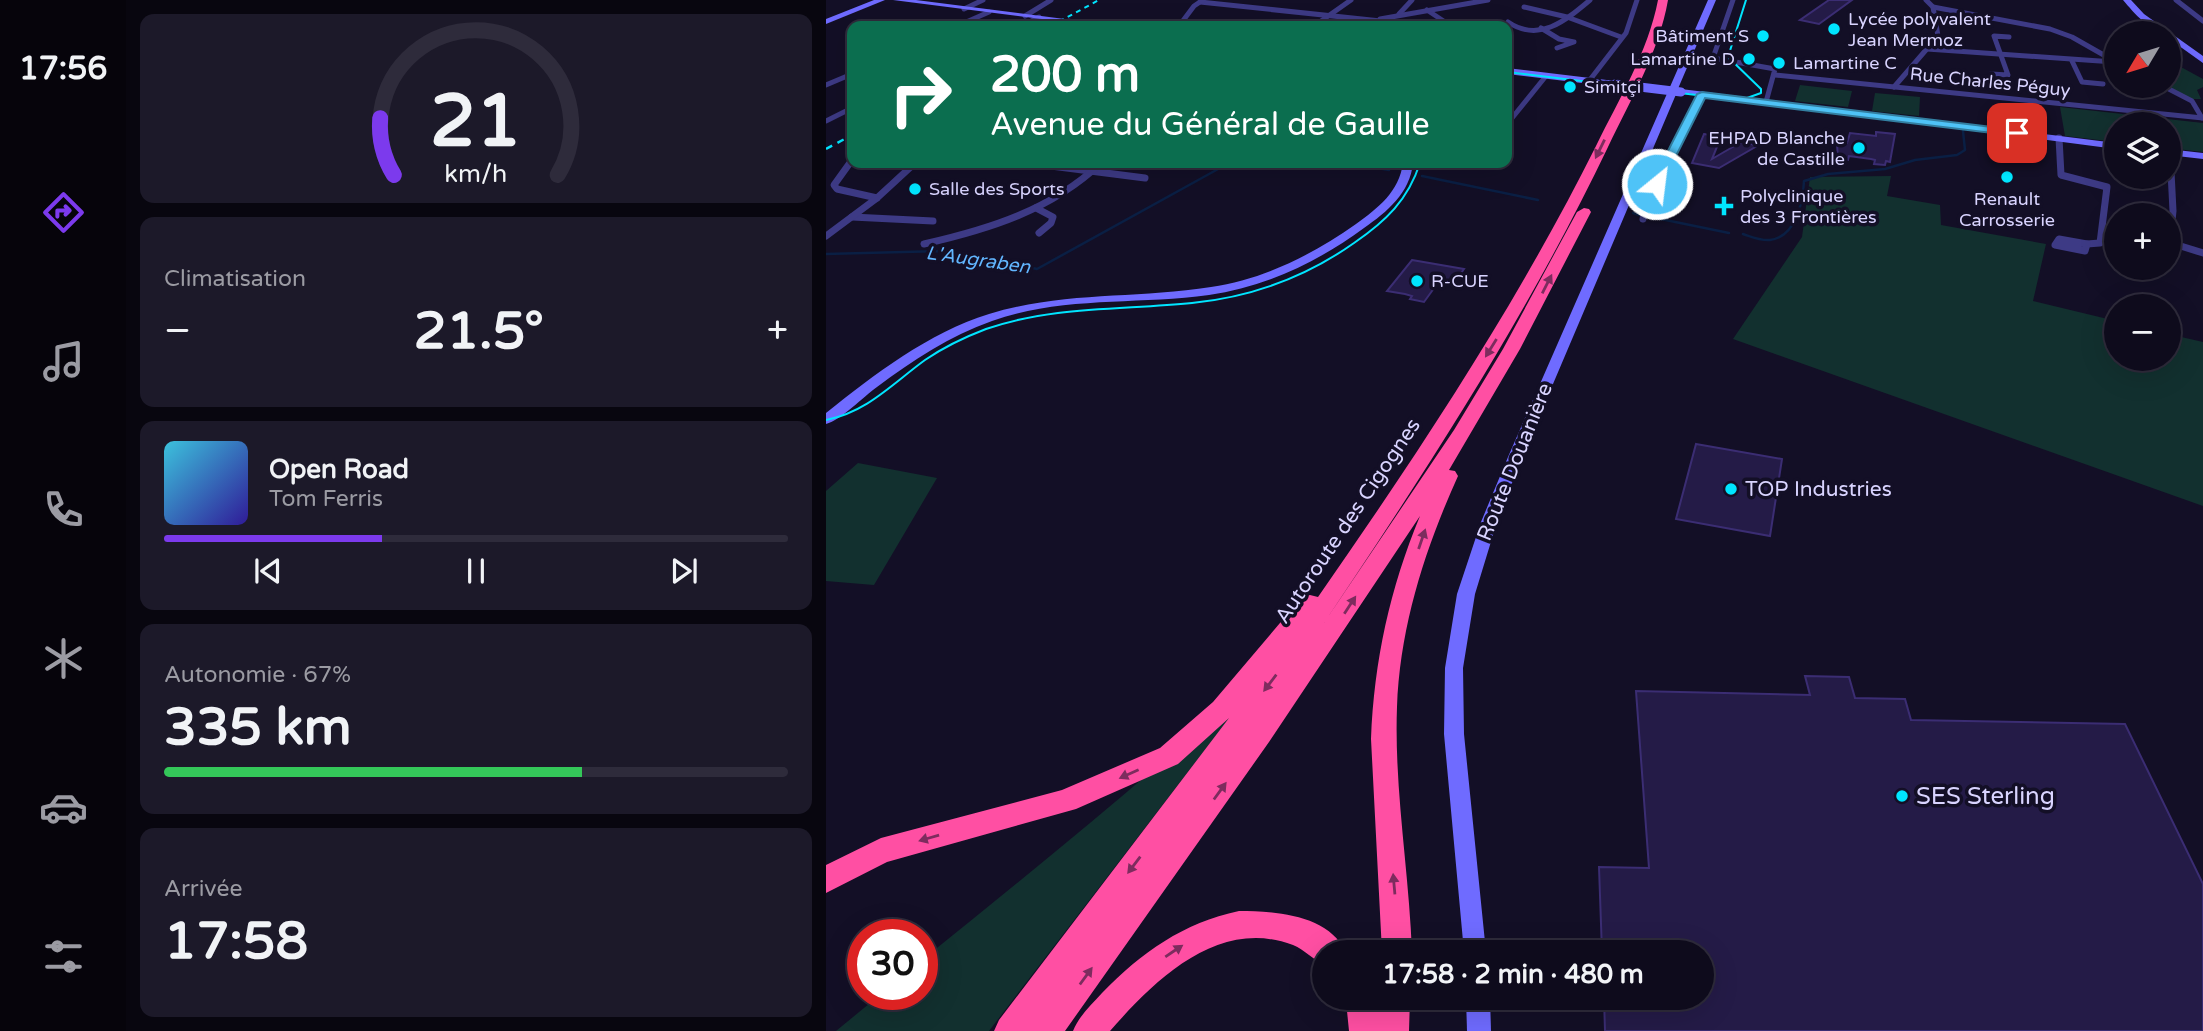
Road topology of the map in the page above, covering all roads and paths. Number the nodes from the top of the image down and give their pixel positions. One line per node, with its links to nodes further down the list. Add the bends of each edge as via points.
1 (889, 0): 15 (main road); 17 (main road); 38 (main road)
2 (983, 0): 20 (street)
3 (1051, 0): 24 (street)
4 (1351, 0): 25 (street)
5 (1412, 0): 23 (street)
6 (1488, 0): 21 (street)
7 (1590, 0): 26 (street)
8 (1637, 0): 41 (street)
9 (1712, 0): 96 (main road, Route Douanière, via 1515,457 1466,594 1454,668 1454,734)
10 (1733, 0): 53 (street, Rue Charles Péguy, via 1713,56 1725,62 1769,66)
11 (1926, 0): 19 (street)
12 (2127, 0): 37 (main road)
13 (2176, 0): 28 (street)
14 (1201, 1): 25 (street); 32 (street)
15 (928, 2): 17 (main road)
16 (1668, 5): 91 (highway, Autoroute des Cigognes, one-way to 16, via 1595,192 1665,42); 92 (highway, Autoroute des Cigognes, one-way to 92, via 1582,187 1516,307)
17 (943, 6): 20 (main road)
18 (1524, 7): 26 (street)
19 (1933, 7): 45 (street, via 1938,36); 47 (street, via 2050,29)
20 (964, 9): 22 (main road)
21 (1427, 10): 23 (street); 36 (street)
22 (989, 12): 24 (main road); 29 (street)
23 (1398, 15): 34 (street); 35 (street)
24 (1025, 16): 27 (main road)
25 (1328, 16): 33 (street); 34 (street)
26 (1567, 17): 40 (street); 41 (street)
27 (1039, 18): 30 (street); 31 (main road)
28 (2203, 20)
29 (969, 21)
30 (1033, 21)
31 (1069, 21)
32 (1183, 21)
33 (1321, 21)
34 (1368, 21)
35 (1391, 21)
36 (1444, 21)
37 (2148, 21)
38 (826, 22)
39 (1512, 25): 40 (street, via 1522,33)
40 (1541, 28): 44 (street, via 1574,42)
41 (1621, 37): 56 (street)
42 (2009, 37): 46 (street, via 1994,36)
43 (2181, 44): 48 (main road)
44 (1557, 48)
45 (1927, 49): 46 (street); 59 (street)
46 (2001, 55): 49 (street); 52 (street, via 2008,75)
47 (2104, 56)
48 (2203, 60)
49 (2073, 61): 50 (street); 57 (street, via 2082,82)
50 (2104, 62)
51 (1512, 72): 55 (main road)
52 (1991, 74)
53 (1775, 75): 59 (street, Rue Charles Péguy); 62 (street)
54 (847, 76): 58 (street)
55 (1546, 76): 56 (main road); 64 (street)
56 (1589, 81): 60 (main road, bridge)
57 (2103, 84)
58 (826, 85)
59 (1894, 87): 65 (street, Rue Charles Péguy)
60 (1702, 94): 62 (main road); 81 (street, via 1646,202)
61 (2181, 95): 65 (street, via 2195,103)
62 (1766, 102): 67 (main road)
63 (847, 110): 66 (street)
64 (1512, 118)
65 (2202, 118)
66 (826, 121)
67 (2059, 138): 68 (main road); 86 (street, via 2061,175 2107,187 2100,243)
68 (2104, 144)
69 (2181, 153): 70 (main road)
70 (2203, 156)
71 (847, 167): 78 (street, via 834,185 836,189)
72 (910, 168): 78 (street)
73 (1072, 168): 76 (street)
74 (1405, 168): 89 (main road, via 1372,206 1302,257 1281,266 1213,285 1070,294 976,316 900,352)
75 (1408, 168): 90 (main road, via 1391,201 1298,266 1217,290 1068,300 989,318 916,351)
76 (1094, 170): 77 (street); 79 (street)
77 (1145, 178)
78 (877, 198): 80 (street)
79 (1036, 208): 83 (street, via 1053,217); 85 (street)
80 (852, 217): 82 (street); 84 (street)
81 (1643, 219)
82 (933, 221)
83 (1039, 233)
84 (826, 236)
85 (924, 244)
86 (2087, 244)
87 (2181, 246): 88 (street)
88 (2203, 253)
89 (826, 410)
90 (826, 420)
91 (1465, 429): 95 (highway, one-way to 91, via 1386,805 1386,688 1414,561); 101 (highway, Autoroute des Cigognes, one-way to 91, via 1307,670)
92 (1392, 506): 93 (highway, one-way to 93, via 1367,524 1304,612 1222,709 1169,756 1066,802 881,851); 100 (highway, Autoroute des Cigognes, one-way to 100, via 1283,666)
93 (826, 880)
94 (1317, 940): 102 (highway, one-way to 94, via 1157,962 1193,938 1254,924 1277,926)
95 (1397, 940)
96 (1474, 940)
97 (1362, 1010): 103 (highway)
98 (1395, 1010): 104 (highway)
99 (1478, 1010): 105 (main road)
100 (1010, 1031)
101 (1046, 1031)
102 (1089, 1031)
103 (1365, 1031)
104 (1394, 1031)
105 (1479, 1031)

